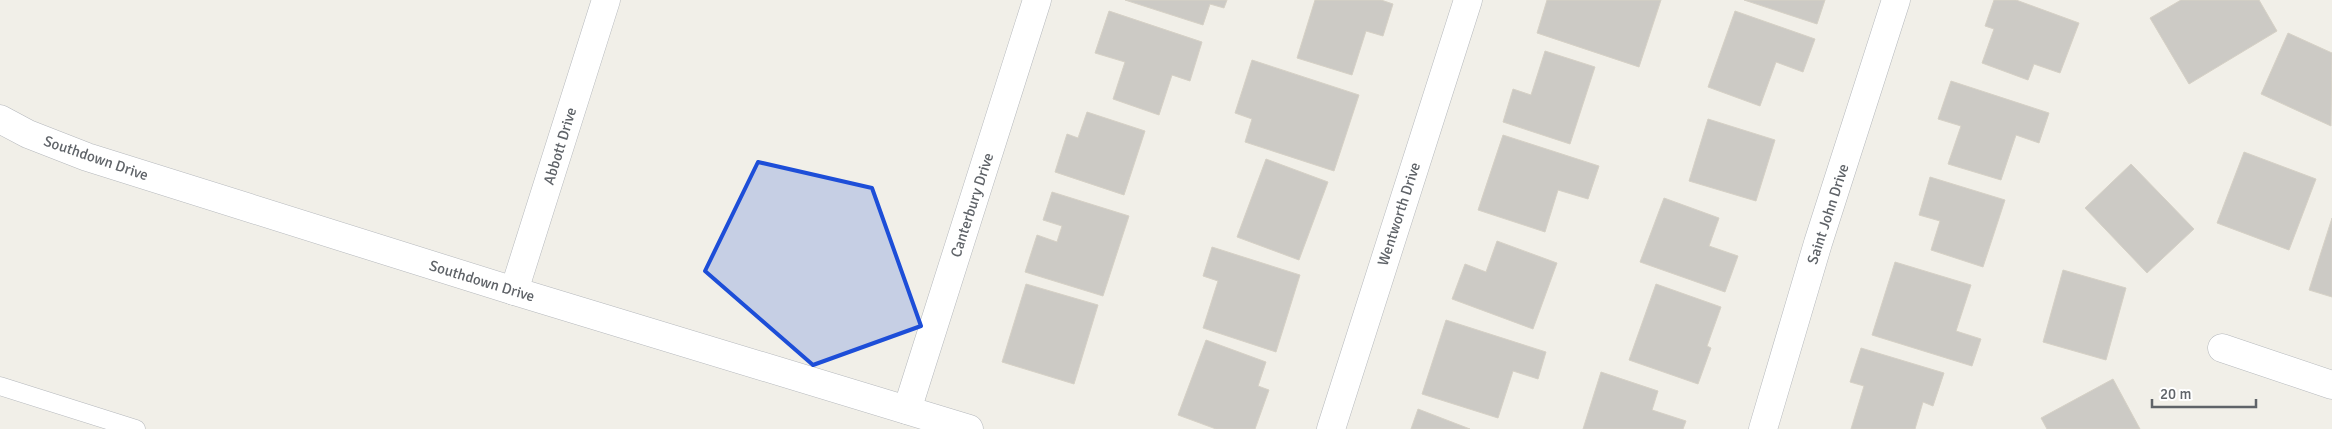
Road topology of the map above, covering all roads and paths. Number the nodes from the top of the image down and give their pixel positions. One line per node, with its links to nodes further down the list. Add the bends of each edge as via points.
1 (606, 0): 6 (street, Abbott Drive)
2 (1037, 0): 10 (street, Canterbury Drive)
3 (1468, 0): 13 (street, Wentworth Drive)
4 (1896, 0): 14 (street, Saint John Drive, via 1818,243)
5 (0, 119): 6 (street, Southdown Drive, via 28,134 87,157)
6 (514, 292): 10 (street, Southdown Drive)
7 (2222, 348): 8 (street)
8 (2332, 385)
9 (0, 386): 11 (lane)
10 (907, 410): 12 (street, Southdown Drive)
11 (136, 429)
12 (969, 429)
13 (1331, 429)
14 (1763, 429)

